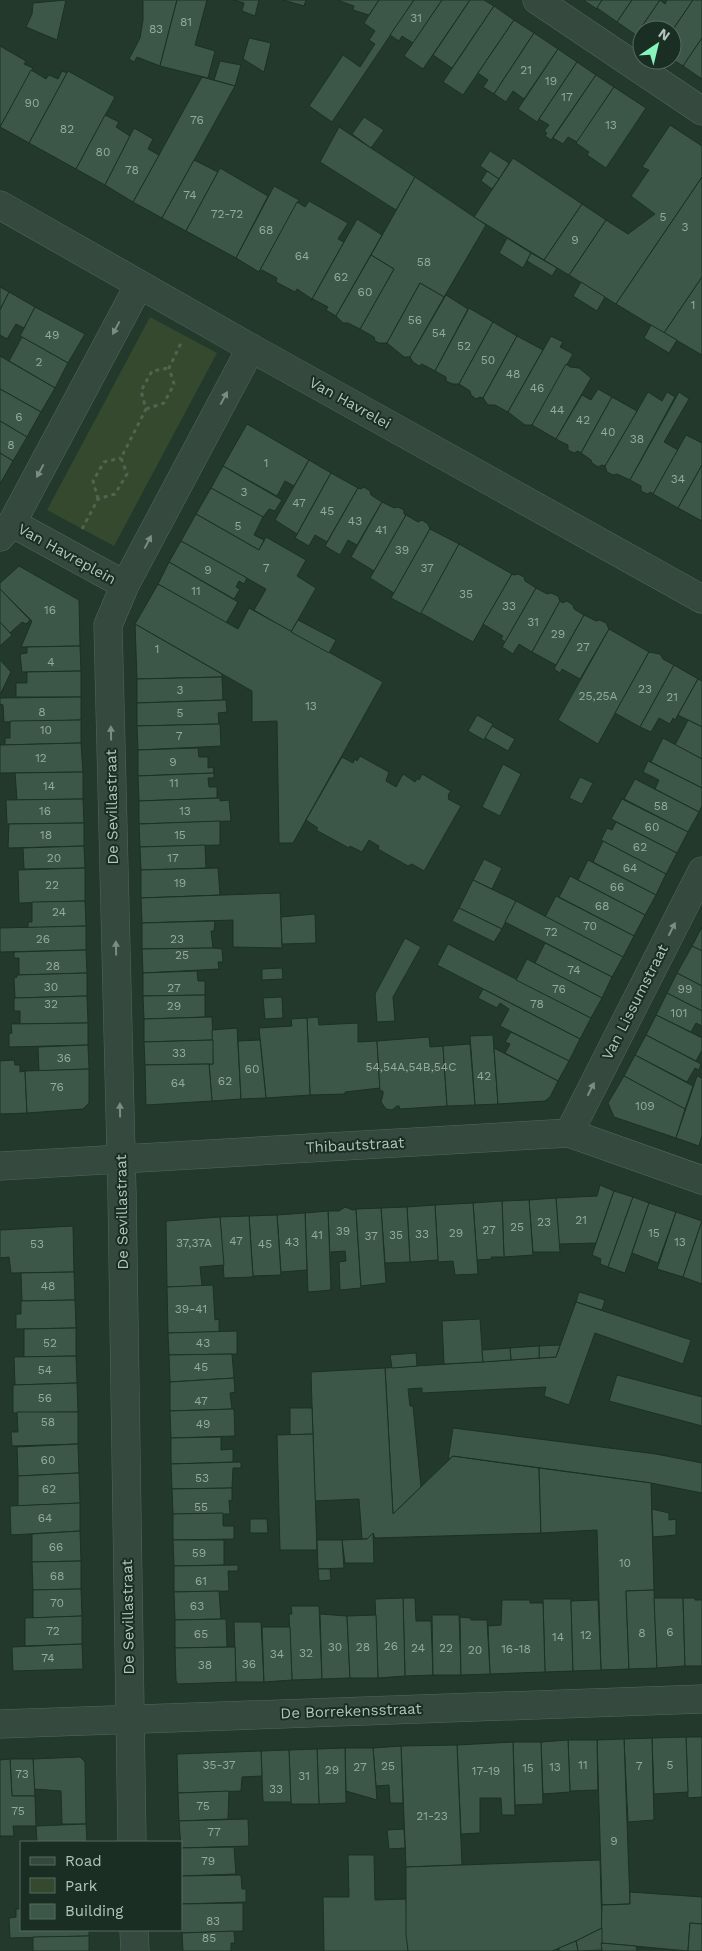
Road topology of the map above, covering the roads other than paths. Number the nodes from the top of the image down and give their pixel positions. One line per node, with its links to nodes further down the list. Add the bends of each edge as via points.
1 (537, 0): 2 (street)
2 (702, 111)
3 (0, 205): 4 (street, Van Havrelei)
4 (140, 285): 5 (street, Van Havrelei); 6 (street, Van Havreplein, one-way to 6)
5 (251, 348): 7 (street, Van Havreplein, one-way to 5); 8 (street, Van Havrelei)
6 (6, 530): 7 (street, Van Havreplein)
7 (125, 585): 11 (street, De Sevillastraat, one-way to 7, via 108,625)
8 (702, 599)
9 (702, 871): 10 (street, Van Lissumstraat, one-way to 9)
10 (569, 1133): 11 (street, Thibautstraat); 13 (street, Thibautstraat)
11 (121, 1159): 12 (street, Thibautstraat); 15 (street, De Sevillastraat)
12 (0, 1166)
13 (702, 1180)
14 (702, 1699): 15 (street, De Borrekensstraat)
15 (129, 1720): 16 (street, De Borrekensstraat); 17 (street, De Sevillastraat)
16 (0, 1724)
17 (132, 1841)
18 (134, 1931): 19 (street)
19 (135, 1951)

